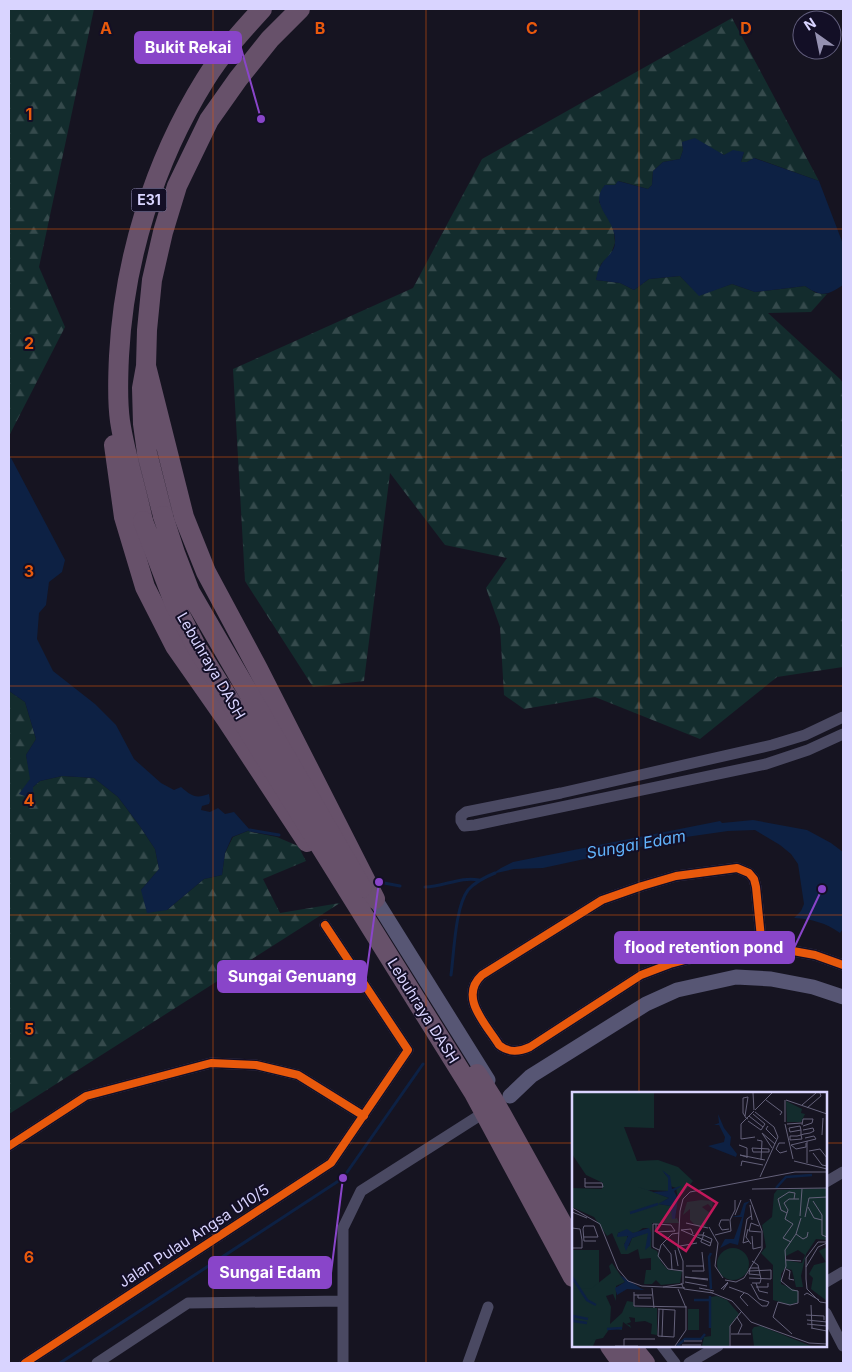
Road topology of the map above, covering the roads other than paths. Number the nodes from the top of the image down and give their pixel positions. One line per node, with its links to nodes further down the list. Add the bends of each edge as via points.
1 (262, 9): 4 (highway, Lebuhraya DASH / E31, via 240,32 205,79 174,136 150,196 133,255 121,324)
2 (300, 9): 3 (highway, Lebuhraya DASH / E31, via 270,39 209,120 177,186 152,280)
3 (146, 366): 8 (highway, via 184,517 206,572); 21 (highway, Lebuhraya DASH / E31, bridge, via 142,388 147,453 163,516 190,592 365,894 494,1100)
4 (120, 420): 7 (highway, via 114,447 124,517 145,587 175,646); 24 (highway, Lebuhraya DASH / E31, bridge, via 143,521 175,605 197,648 474,1093)
5 (843, 718): 6 (street, via 772,745 466,812 461,821 464,826 475,825 766,764)
6 (843, 734)
7 (314, 852): 15 (street)
8 (376, 899): 13 (street)
9 (325, 924): 16 (street, Jalan Pulau Angsa U10/5, via 408,1050)
10 (762, 948): 10 (street, via 754,879 738,868 712,870 667,878 602,900 482,975 472,990 472,999 500,1045 512,1051 522,1050 641,975 700,956 737,948); 11 (street, via 793,950)
11 (843, 965)
12 (843, 997): 14 (street, via 772,979 736,977 677,990 646,1004 531,1076)
13 (495, 1092): 14 (street); 15 (street, via 488,1096)
14 (510, 1096): 15 (street, via 514,1104 512,1112)
15 (494, 1113): 20 (street, via 549,1180); 22 (street); 26 (street, via 361,1191 343,1228)
16 (364, 1116): 17 (street, via 298,1075 256,1065 211,1063 86,1096); 36 (street, Jalan Pulau Angsa U10/5, via 331,1163)
17 (9, 1146)
18 (843, 1172): 19 (street)
19 (827, 1181)
20 (572, 1225)
21 (572, 1241)
22 (572, 1268)
23 (843, 1272): 25 (street)
24 (572, 1275)
25 (827, 1281)
26 (343, 1301): 37 (street, via 188,1303); 38 (street)
27 (488, 1307): 39 (street)
28 (827, 1315): 29 (street)
29 (843, 1346)
30 (611, 1347): 40 (highway)
31 (618, 1347): 41 (street)
32 (632, 1347): 42 (highway)
33 (640, 1347): 43 (street)
34 (663, 1347): 44 (street)
35 (716, 1347): 45 (street)
36 (25, 1363)
37 (97, 1363)
38 (343, 1363)
39 (468, 1363)
40 (622, 1363)
41 (627, 1363)
42 (644, 1363)
43 (651, 1363)
44 (675, 1363)
45 (689, 1363)

